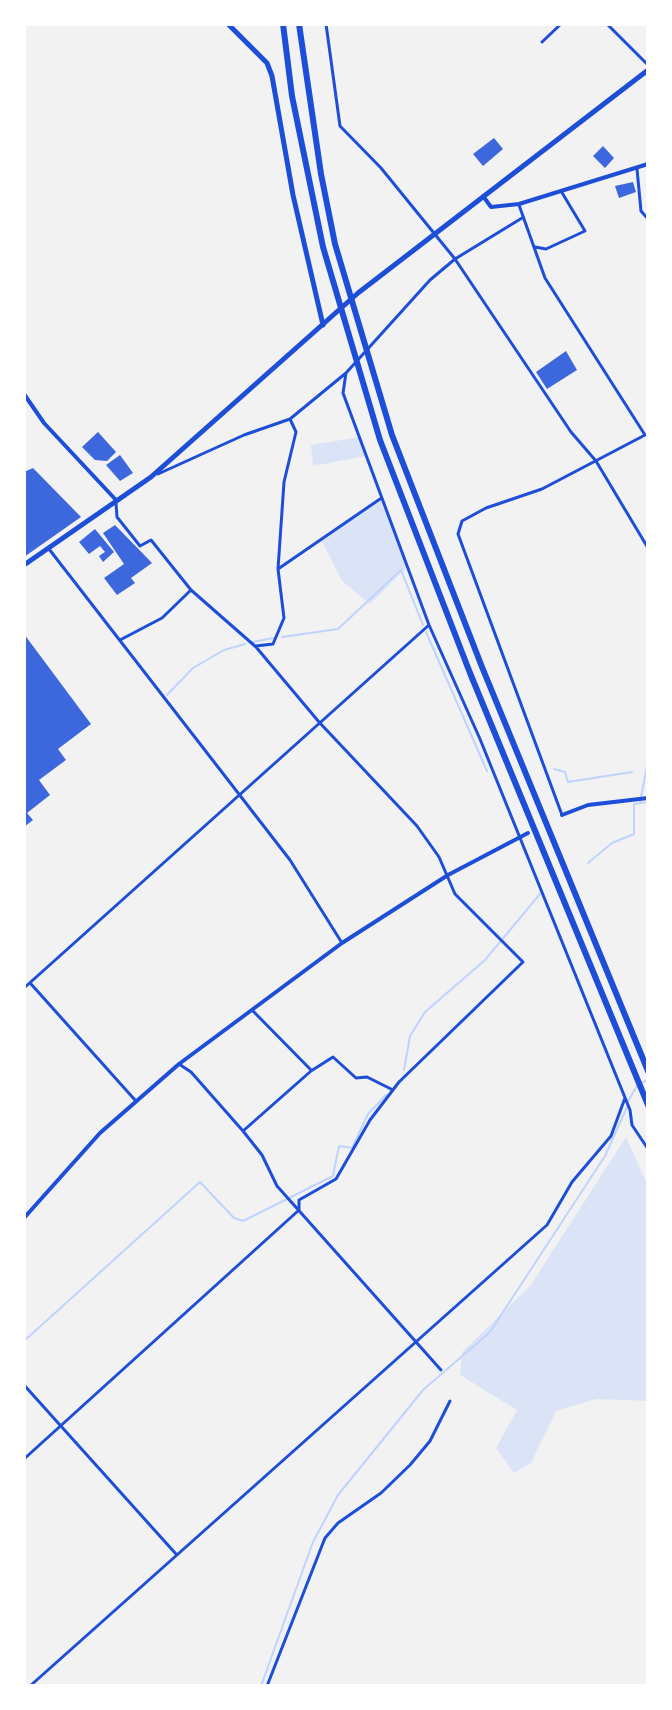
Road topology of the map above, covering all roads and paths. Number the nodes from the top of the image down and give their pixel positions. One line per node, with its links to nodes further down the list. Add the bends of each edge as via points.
1 (228, 24): 19 (main road, via 267,63 272,76)
2 (281, 24): 53 (highway, via 332,285 362,384 421,549)
3 (299, 24): 49 (highway, via 321,174 343,277 372,375 465,626)
4 (326, 24): 16 (street, via 340,126)
5 (561, 24): 7 (street)
6 (607, 24): 8 (street)
7 (542, 42)
8 (648, 68): 12 (main road)
9 (648, 164): 10 (main road)
10 (637, 169): 11 (main road); 15 (street, via 641,211)
11 (561, 191): 13 (main road); 17 (street, via 585,231 546,249)
12 (483, 196): 13 (main road, via 491,207); 16 (main road)
13 (519, 204): 14 (street)
14 (523, 218): 17 (street); 18 (street)
15 (648, 219)
16 (432, 233): 18 (street); 19 (main road)
17 (534, 247): 23 (street, via 545,278)
18 (455, 259): 20 (street); 24 (street)
19 (323, 325): 25 (main road)
20 (346, 373): 22 (street); 26 (street, via 343,393)
21 (24, 394): 27 (main road)
22 (290, 419): 25 (street); 31 (street, via 296,432 284,482)
23 (647, 434): 24 (street)
24 (596, 461): 28 (street); 39 (street, via 542,489 486,508 462,521 458,534)
25 (151, 477): 27 (main road)
26 (382, 498): 31 (street); 33 (street)
27 (116, 500): 29 (main road); 32 (street, via 117,517 140,546 151,540)
28 (648, 548)
29 (49, 549): 30 (main road); 34 (street)
30 (24, 565)
31 (278, 569): 35 (street, via 281,630 273,644)
32 (191, 590): 34 (street, via 162,618); 35 (street)
33 (429, 625): 36 (street); 41 (street)
34 (120, 640): 37 (street)
35 (255, 646): 36 (street)
36 (319, 722): 37 (street); 42 (street, via 417,826)
37 (240, 793): 43 (street); 44 (street)
38 (643, 799): 39 (main road, via 588,805)
39 (562, 815)
40 (528, 833): 41 (main road)
41 (519, 838): 42 (main road); 52 (street)
42 (448, 875): 43 (main road); 50 (street, via 471,914 523,962)
43 (342, 943): 46 (main road)
44 (30, 983): 45 (street); 51 (street)
45 (24, 988)
46 (252, 1010): 47 (main road); 48 (street)
47 (179, 1064): 51 (main road); 54 (street)
48 (311, 1071): 50 (street, via 333,1057 356,1078 367,1077); 54 (street)
49 (648, 1071)
50 (393, 1090): 56 (street, via 336,1179 299,1200)
51 (135, 1100): 57 (main road)
52 (626, 1100): 55 (street, via 632,1125); 58 (street, via 611,1136 572,1182 547,1225)
53 (648, 1105)
54 (243, 1131): 56 (street, via 277,1186)
55 (648, 1149)
56 (299, 1210): 58 (street); 62 (street)
57 (24, 1218)
58 (414, 1344): 59 (street); 64 (street)
59 (441, 1370)
60 (24, 1385): 62 (street)
61 (450, 1401): 66 (street, via 430,1441 410,1465 325,1538)
62 (61, 1427): 63 (street); 64 (street)
63 (24, 1459)
64 (176, 1554): 65 (street)
65 (30, 1686)
66 (267, 1686)

